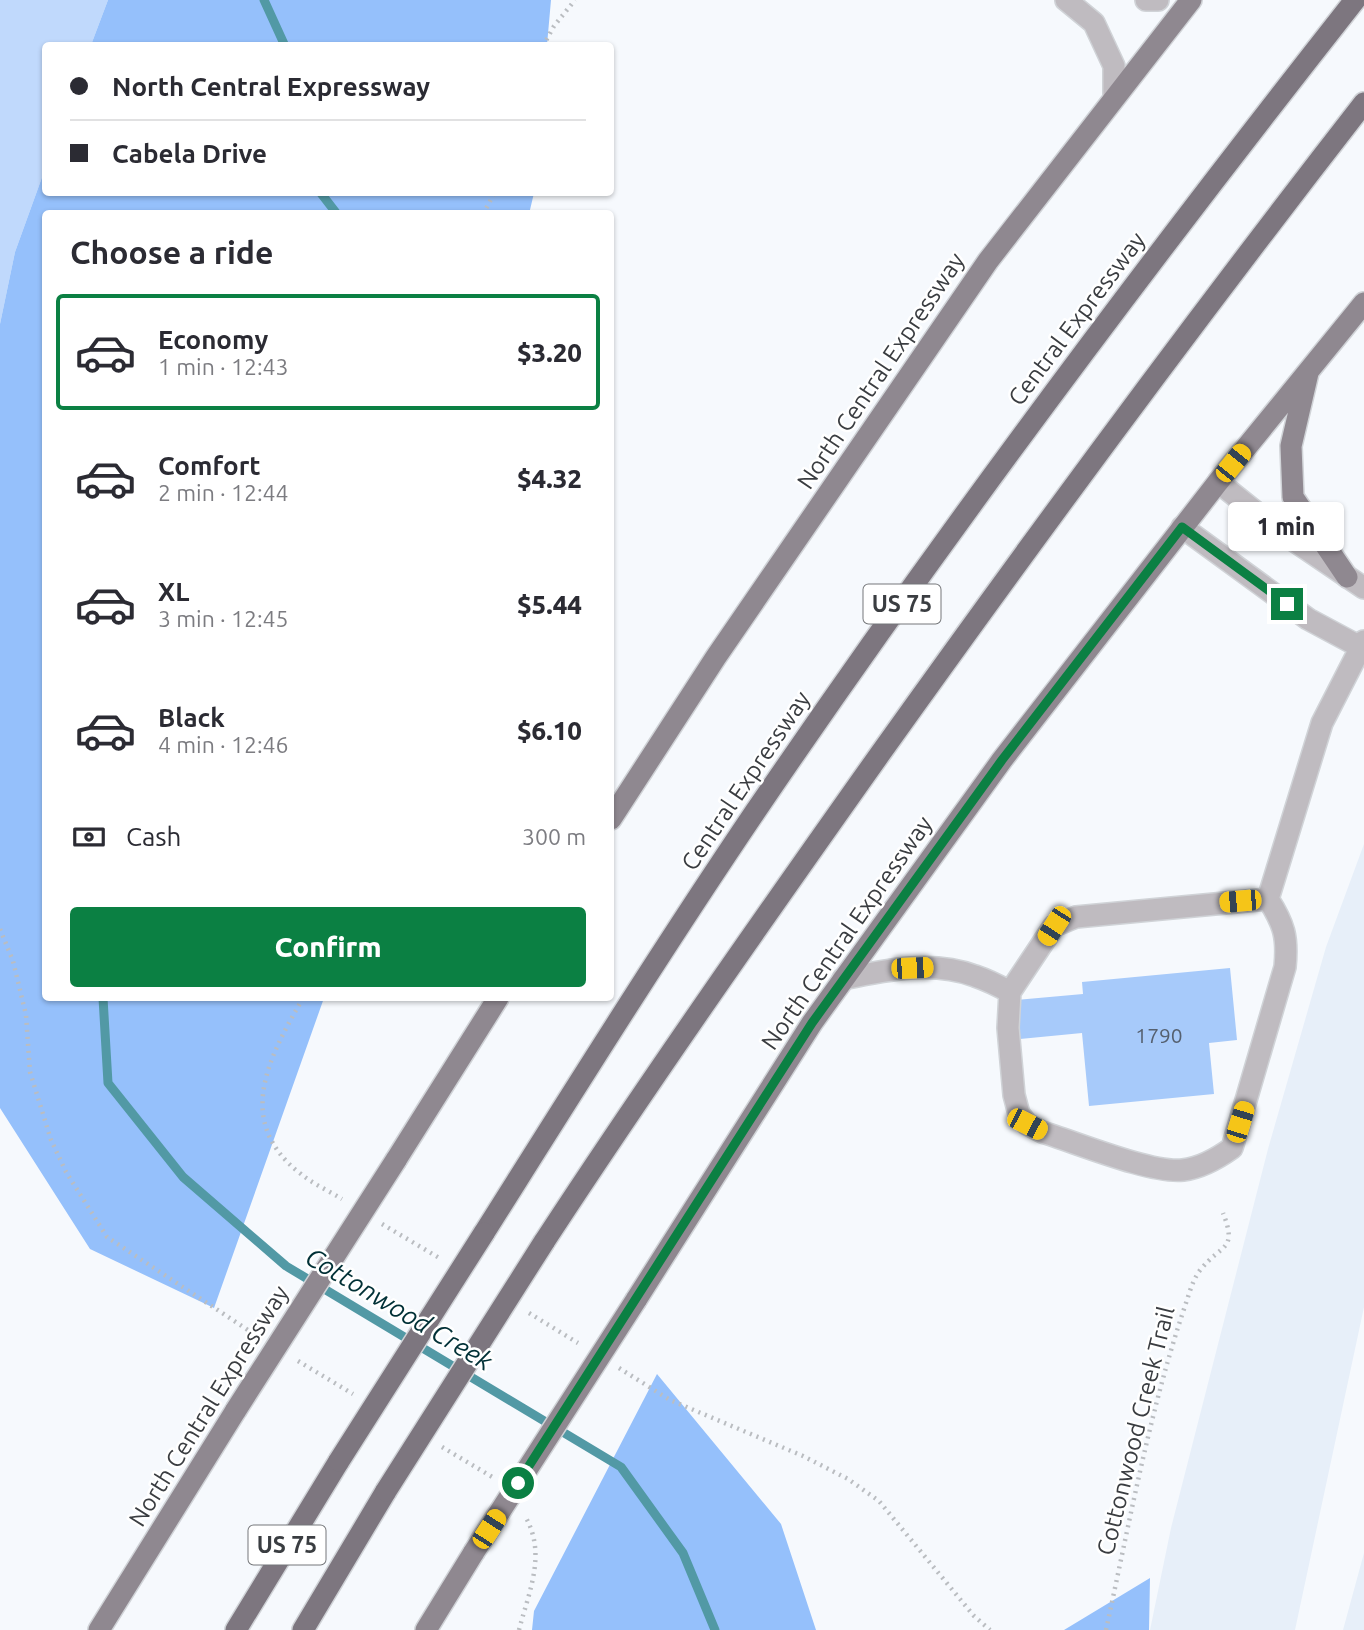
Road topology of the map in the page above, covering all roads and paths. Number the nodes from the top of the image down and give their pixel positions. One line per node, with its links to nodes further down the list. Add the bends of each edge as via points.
1 (575, 0): 7 (path)
2 (1066, 0): 8 (street, via 1094,23 1114,66)
3 (1146, 0): 4 (street)
4 (1158, 0)
5 (1191, 0): 8 (main road, North Central Expressway)
6 (1354, 0): 30 (highway, Central Expressway / US 75, bridge, via 1028,428 841,689 672,936)
7 (545, 42)
8 (1114, 96): 16 (main road, North Central Expressway, via 988,261 716,657)
9 (1364, 103): 31 (highway, US 75, bridge, via 986,606 699,1011 544,1242)
10 (1364, 303): 11 (main road, North Central Expressway)
11 (1309, 368): 12 (main road, North Central Expressway); 14 (main road, via 1291,446 1293,497)
12 (1218, 482): 13 (main road, North Central Expressway); 14 (street, via 1277,530)
13 (1182, 527): 15 (street, via 1308,619); 19 (main road, North Central Expressway, via 1002,760)
14 (1356, 582)
15 (1363, 646): 17 (street, via 1322,723)
16 (614, 815)
17 (1268, 899): 20 (street, via 1076,917 1054,926); 20 (street, via 1282,921 1285,967 1232,1148 1216,1160 1184,1170 1161,1170 1027,1124 1014,1095)
18 (0, 929): 23 (path, via 26,1014 30,1072 51,1140 107,1237)
19 (844, 979): 20 (street, via 891,969 932,967 973,975); 32 (main road, North Central Expressway, bridge)
20 (1010, 992)
21 (496, 1001): 29 (main road, North Central Expressway, bridge)
22 (1223, 1213): 34 (path, Cottonwood Creek Trail, via 1230,1231 1226,1246 1192,1284 1172,1344)
23 (260, 1338)
24 (295, 1359): 25 (path)
25 (355, 1395)
26 (438, 1445): 27 (path)
27 (497, 1480)
28 (521, 1509): 33 (path, via 534,1531 536,1567)
29 (99, 1630)
30 (236, 1630)
31 (303, 1630)
32 (426, 1630)
33 (519, 1630)
34 (1106, 1630)

